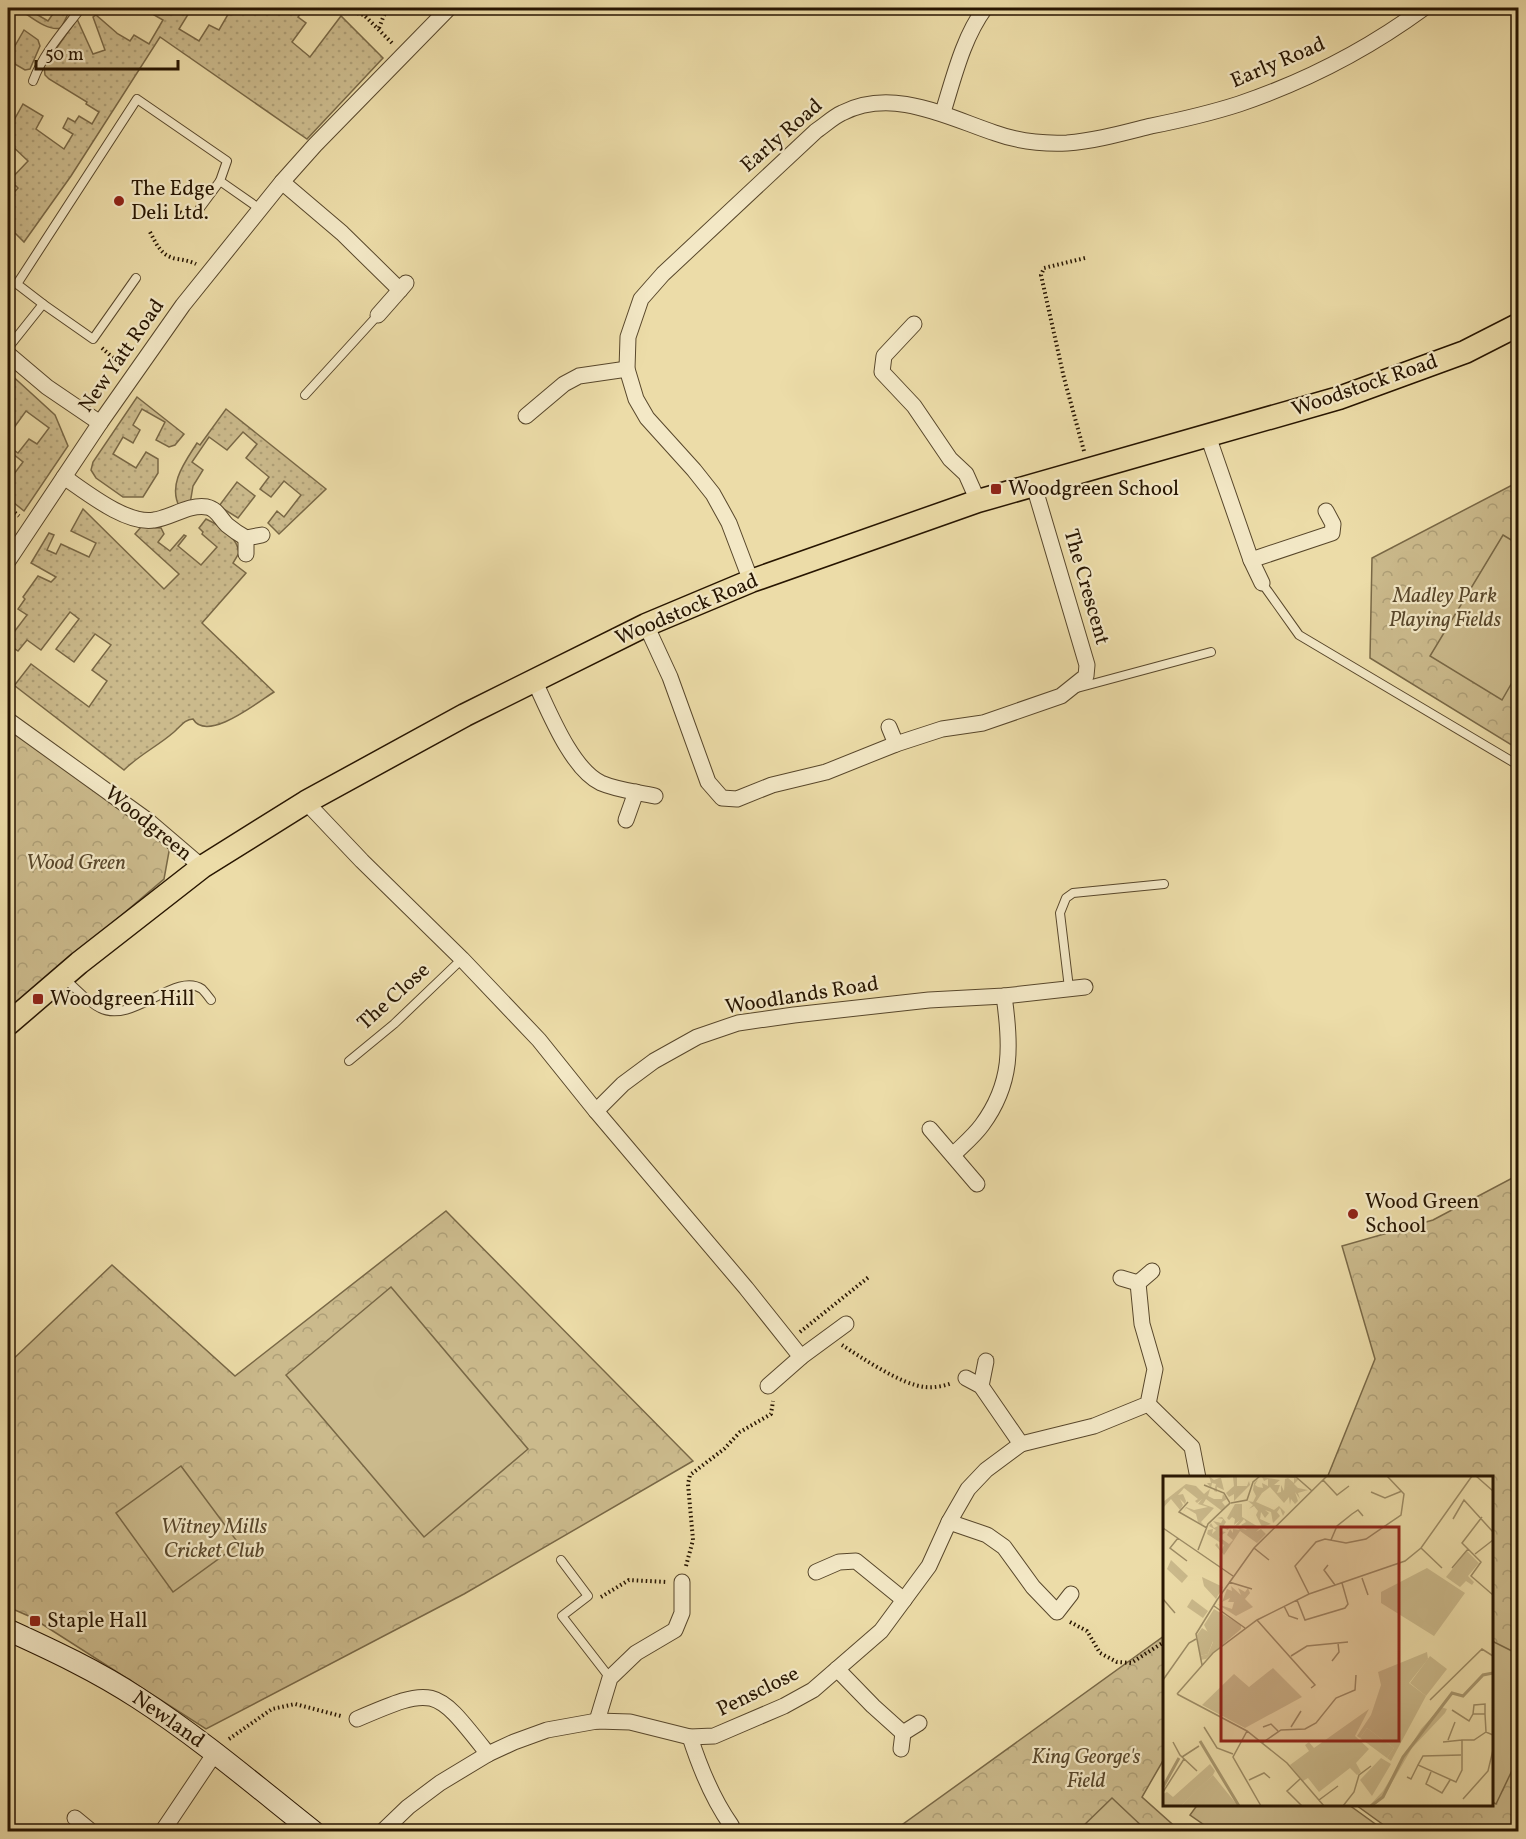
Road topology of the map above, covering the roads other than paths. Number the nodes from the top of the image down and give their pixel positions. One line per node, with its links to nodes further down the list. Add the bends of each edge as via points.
1 (81, 8): 5 (lane, via 55,39)
2 (449, 8): 8 (street, New Yatt Road)
3 (985, 8): 6 (street, via 959,61)
4 (1424, 8): 6 (street, Early Road, via 1368,45 1296,82 1239,104 1102,138 1066,143 1029,142 996,134)
5 (33, 81)
6 (943, 112): 18 (street, Early Road, via 886,102 865,105 843,112 816,131 693,244 641,300 628,337)
7 (220, 181): 9 (lane); 10 (lane); 12 (lane, via 227,161 137,99 17,284)
8 (282, 182): 10 (street, New Yatt Road); 13 (street, via 403,286)
9 (200, 208)
10 (260, 209): 21 (street, New Yatt Road, via 183,304)
11 (136, 278): 12 (lane, via 93,339)
12 (43, 304): 16 (lane)
13 (378, 315): 19 (lane)
14 (914, 324): 25 (street, via 884,356 882,372 914,406 950,459 966,474)
15 (1518, 325): 22 (main road, Woodstock Road, via 1464,352 1339,398)
16 (8, 348)
17 (8, 354): 21 (street)
18 (627, 369): 20 (street, via 579,376); 32 (street, Early Road, via 636,399 647,418 713,494 729,523)
19 (305, 395)
20 (526, 416)
21 (100, 423): 23 (street, New Yatt Road)
22 (1208, 436): 24 (main road, Woodstock Road); 30 (street)
23 (64, 477): 28 (street, via 115,512 141,519 152,521 207,507); 31 (street, New Yatt Road)
24 (1034, 486): 25 (main road, Woodstock Road); 37 (street, The Crescent, via 1087,665 1086,676)
25 (978, 501): 32 (main road, Woodstock Road)
26 (1326, 511): 30 (street, via 1333,524 1332,533)
27 (262, 535): 28 (street)
28 (246, 538): 29 (street)
29 (246, 554)
30 (1251, 560): 33 (street)
31 (8, 561)
32 (751, 581): 34 (main road, Woodstock Road)
33 (1262, 583): 41 (lane, via 1299,635)
34 (646, 625): 36 (main road, Woodstock Road); 40 (street, The Crescent, via 670,677 708,782 722,798 737,799 772,785 826,772)
35 (1211, 652): 37 (lane)
36 (534, 680): 42 (street, via 582,770 600,782); 44 (main road, Woodstock Road)
37 (1070, 690): 40 (street, The Crescent, via 983,723 942,729)
38 (8, 720): 46 (street, Woodgreen, via 147,820)
39 (889, 727): 40 (street)
40 (896, 744)
41 (1518, 765)
42 (636, 792): 43 (street); 45 (street)
43 (655, 796)
44 (306, 802): 46 (main road, Woodstock Road); 48 (street)
45 (626, 820)
46 (202, 867): 49 (main road, Woodgreen)
47 (1164, 884): 51 (lane, via 1073,893 1066,898 1060,913)
48 (462, 959): 55 (lane, The Close); 56 (street, via 539,1040)
49 (63, 977): 53 (lane, via 100,1008 114,1011 132,1008 184,986 200,988); 54 (main road, Woodgreen)
50 (1085, 987): 51 (street, Woodlands Road)
51 (1069, 988): 52 (street, Woodlands Road)
52 (1004, 996): 56 (street, Woodlands Road, via 917,1001 738,1023 697,1037 654,1061 623,1084); 58 (street, via 1010,1049 1007,1075 982,1126)
53 (211, 999)
54 (8, 1024)
55 (349, 1061)
56 (596, 1112): 64 (street)
57 (930, 1129): 58 (street)
58 (953, 1155): 59 (street)
59 (977, 1184)
60 (1152, 1271): 62 (street)
61 (1121, 1278): 62 (street)
62 (1138, 1283): 69 (street, via 1142,1324 1155,1369)
63 (846, 1324): 64 (street)
64 (801, 1357): 67 (street)
65 (986, 1361): 68 (street)
66 (966, 1378): 68 (street)
67 (768, 1386)
68 (981, 1386): 70 (street)
69 (1148, 1404): 70 (street, Pensclose, via 1094,1426); 71 (street, via 1192,1448)
70 (1021, 1444): 72 (street, Pensclose, via 968,1489)
71 (1198, 1476)
72 (950, 1522): 76 (street, via 987,1534 1004,1547 1057,1612); 77 (street, Pensclose, via 928,1566)
73 (561, 1560): 80 (lane, via 588,1596 562,1616)
74 (816, 1572): 77 (street, via 839,1562 856,1561)
75 (682, 1582): 80 (street, via 682,1613 675,1630 636,1653)
76 (1071, 1594)
77 (904, 1599): 79 (street, Pensclose, via 881,1631)
78 (8, 1629): 87 (main road, Newland, via 62,1654 137,1697)
79 (837, 1669): 84 (street); 85 (street, Pensclose, via 813,1690 784,1706 714,1736)
80 (610, 1678): 82 (street)
81 (357, 1719): 88 (street, via 407,1698 427,1696 443,1702)
82 (597, 1721): 85 (street, Pensclose, via 630,1722); 88 (street, Pensclose, via 547,1730)
83 (919, 1723): 84 (street)
84 (903, 1733): 86 (street)
85 (690, 1737): 94 (street, via 718,1807 731,1825)
86 (901, 1749)
87 (215, 1754): 91 (street); 92 (main road, Newland)
88 (488, 1754): 93 (street, Pensclose, via 440,1783)
89 (75, 1818): 90 (street)
90 (92, 1832)
91 (162, 1832)
92 (314, 1832)
93 (382, 1832)
94 (725, 1832)

